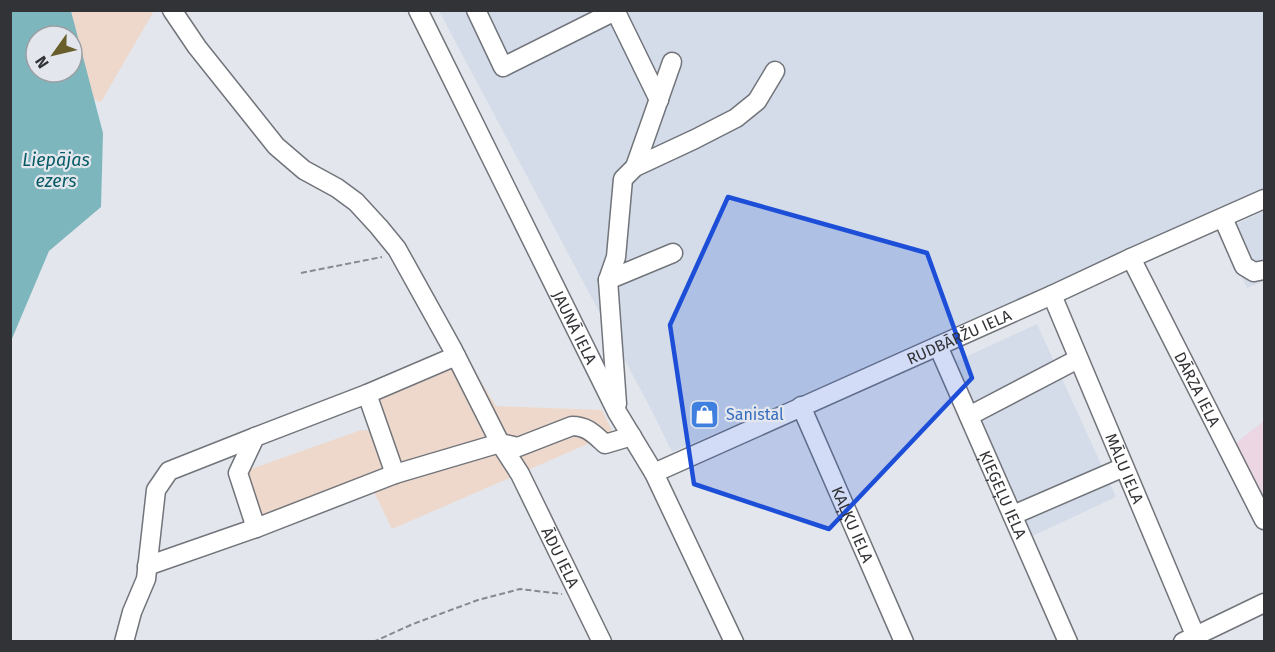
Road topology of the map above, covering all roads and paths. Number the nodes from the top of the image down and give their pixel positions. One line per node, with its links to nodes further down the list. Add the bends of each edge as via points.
1 (172, 10): 12 (street, ĀDU IELA, via 276,146 304,170 356,202)
2 (418, 10): 23 (street, JAUNĀ IELA)
3 (476, 10): 4 (street, via 503,67)
4 (615, 11): 7 (street)
5 (672, 63): 7 (street)
6 (775, 71): 8 (street, via 757,100 736,118)
7 (659, 100): 8 (street)
8 (635, 167): 16 (street, via 623,179 616,257)
9 (1264, 199): 10 (street, RUDBĀRŽU IELA)
10 (1223, 218): 13 (street, RUDBĀRŽU IELA); 14 (street, via 1244,266 1254,272)
11 (673, 253): 16 (street)
12 (400, 254): 15 (path); 19 (street, ĀDU IELA)
13 (1131, 258): 17 (street, RUDBĀRŽU IELA); 32 (street, DĀRZA IELA)
14 (1264, 270)
15 (301, 273)
16 (608, 280): 23 (street)
17 (1052, 295): 18 (street, RUDBĀRŽU IELA); 20 (street, MĀLU IELA)
18 (938, 346): 22 (street, RUDBĀRŽU IELA); 24 (street, ĶIEĢEĻU IELA)
19 (456, 356): 21 (street); 27 (street, ĀDU IELA)
20 (1078, 359): 24 (street); 28 (street, MĀLU IELA)
21 (367, 394): 26 (street); 30 (street)
22 (801, 406): 29 (street, RUDBĀRŽU IELA); 42 (street, KAĻĶU IELA)
23 (617, 412): 25 (street, JAUNĀ IELA)
24 (969, 416): 31 (street, ĶIEĢEĻU IELA)
25 (632, 436): 27 (street, via 605,444 593,432 572,426 518,447); 29 (street, JAUNĀ IELA)
26 (255, 437): 33 (street, via 238,473); 34 (street, via 169,471 156,490)
27 (500, 443): 30 (street); 35 (street, ĀDU IELA, via 520,474)
28 (1124, 467): 31 (street); 37 (street, MĀLU IELA)
29 (654, 473): 41 (street, JAUNĀ IELA)
30 (396, 474): 33 (street)
31 (1013, 515): 43 (street, ĶIEĢEĻU IELA)
32 (1264, 520)
33 (256, 528): 34 (street)
34 (147, 566): 38 (street)
35 (580, 596): 39 (path, via 520,589 478,600); 40 (street, ĀDU IELA)
36 (1264, 603): 37 (street)
37 (1192, 640)
38 (124, 642)
39 (373, 642)
40 (602, 642)
41 (734, 642)
42 (904, 642)
43 (1068, 642)

